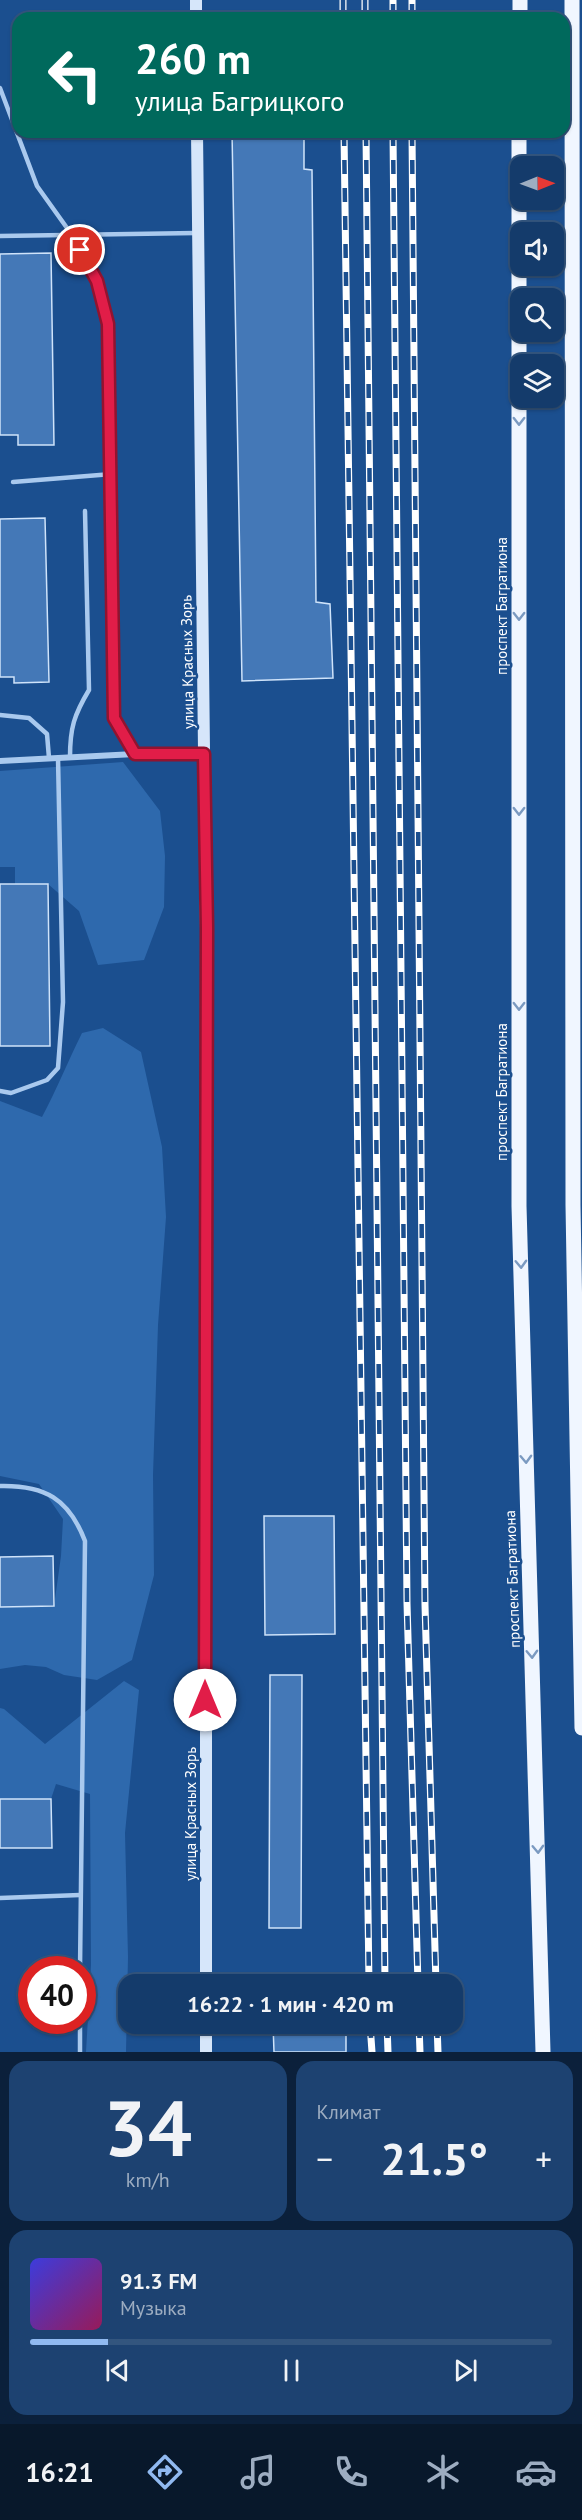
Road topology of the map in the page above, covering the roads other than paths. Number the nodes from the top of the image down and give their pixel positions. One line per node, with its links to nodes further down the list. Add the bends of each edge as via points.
1 (572, 0): 22 (main road, via 573,1205)
2 (0, 88): 3 (lane)
3 (12, 120)
4 (19, 138): 9 (lane, via 37,186)
5 (197, 138): 7 (street, улица Красных Зорь)
6 (519, 138): 31 (main road, проспект Багратиона, one-way to 31, via 519,1206)
7 (198, 234): 9 (lane); 15 (street, улица Красных Зорь)
8 (0, 236): 9 (lane)
9 (72, 236): 10 (lane, via 97,281 108,324)
10 (112, 474): 11 (lane); 14 (lane, via 114,718)
11 (13, 482)
12 (85, 511): 16 (lane, via 88,690 70,729)
13 (0, 715): 17 (lane, via 29,718 47,734)
14 (135, 754): 15 (street); 16 (street)
15 (204, 754): 26 (street, улица Красных Зорь)
16 (70, 757): 18 (street)
17 (49, 758): 18 (street); 19 (street)
18 (58, 758): 20 (lane, via 63,1002 58,1068 47,1080 11,1093)
19 (0, 761)
20 (0, 1091)
21 (0, 1486): 23 (lane, via 45,1493 64,1504 77,1520 85,1541)
22 (582, 1728)
23 (80, 1895): 24 (lane); 25 (lane)
24 (0, 1898)
25 (80, 1956)
26 (206, 1974)
27 (80, 2034): 29 (lane)
28 (206, 2034): 30 (street)
29 (80, 2052)
30 (206, 2052)
31 (543, 2052)

